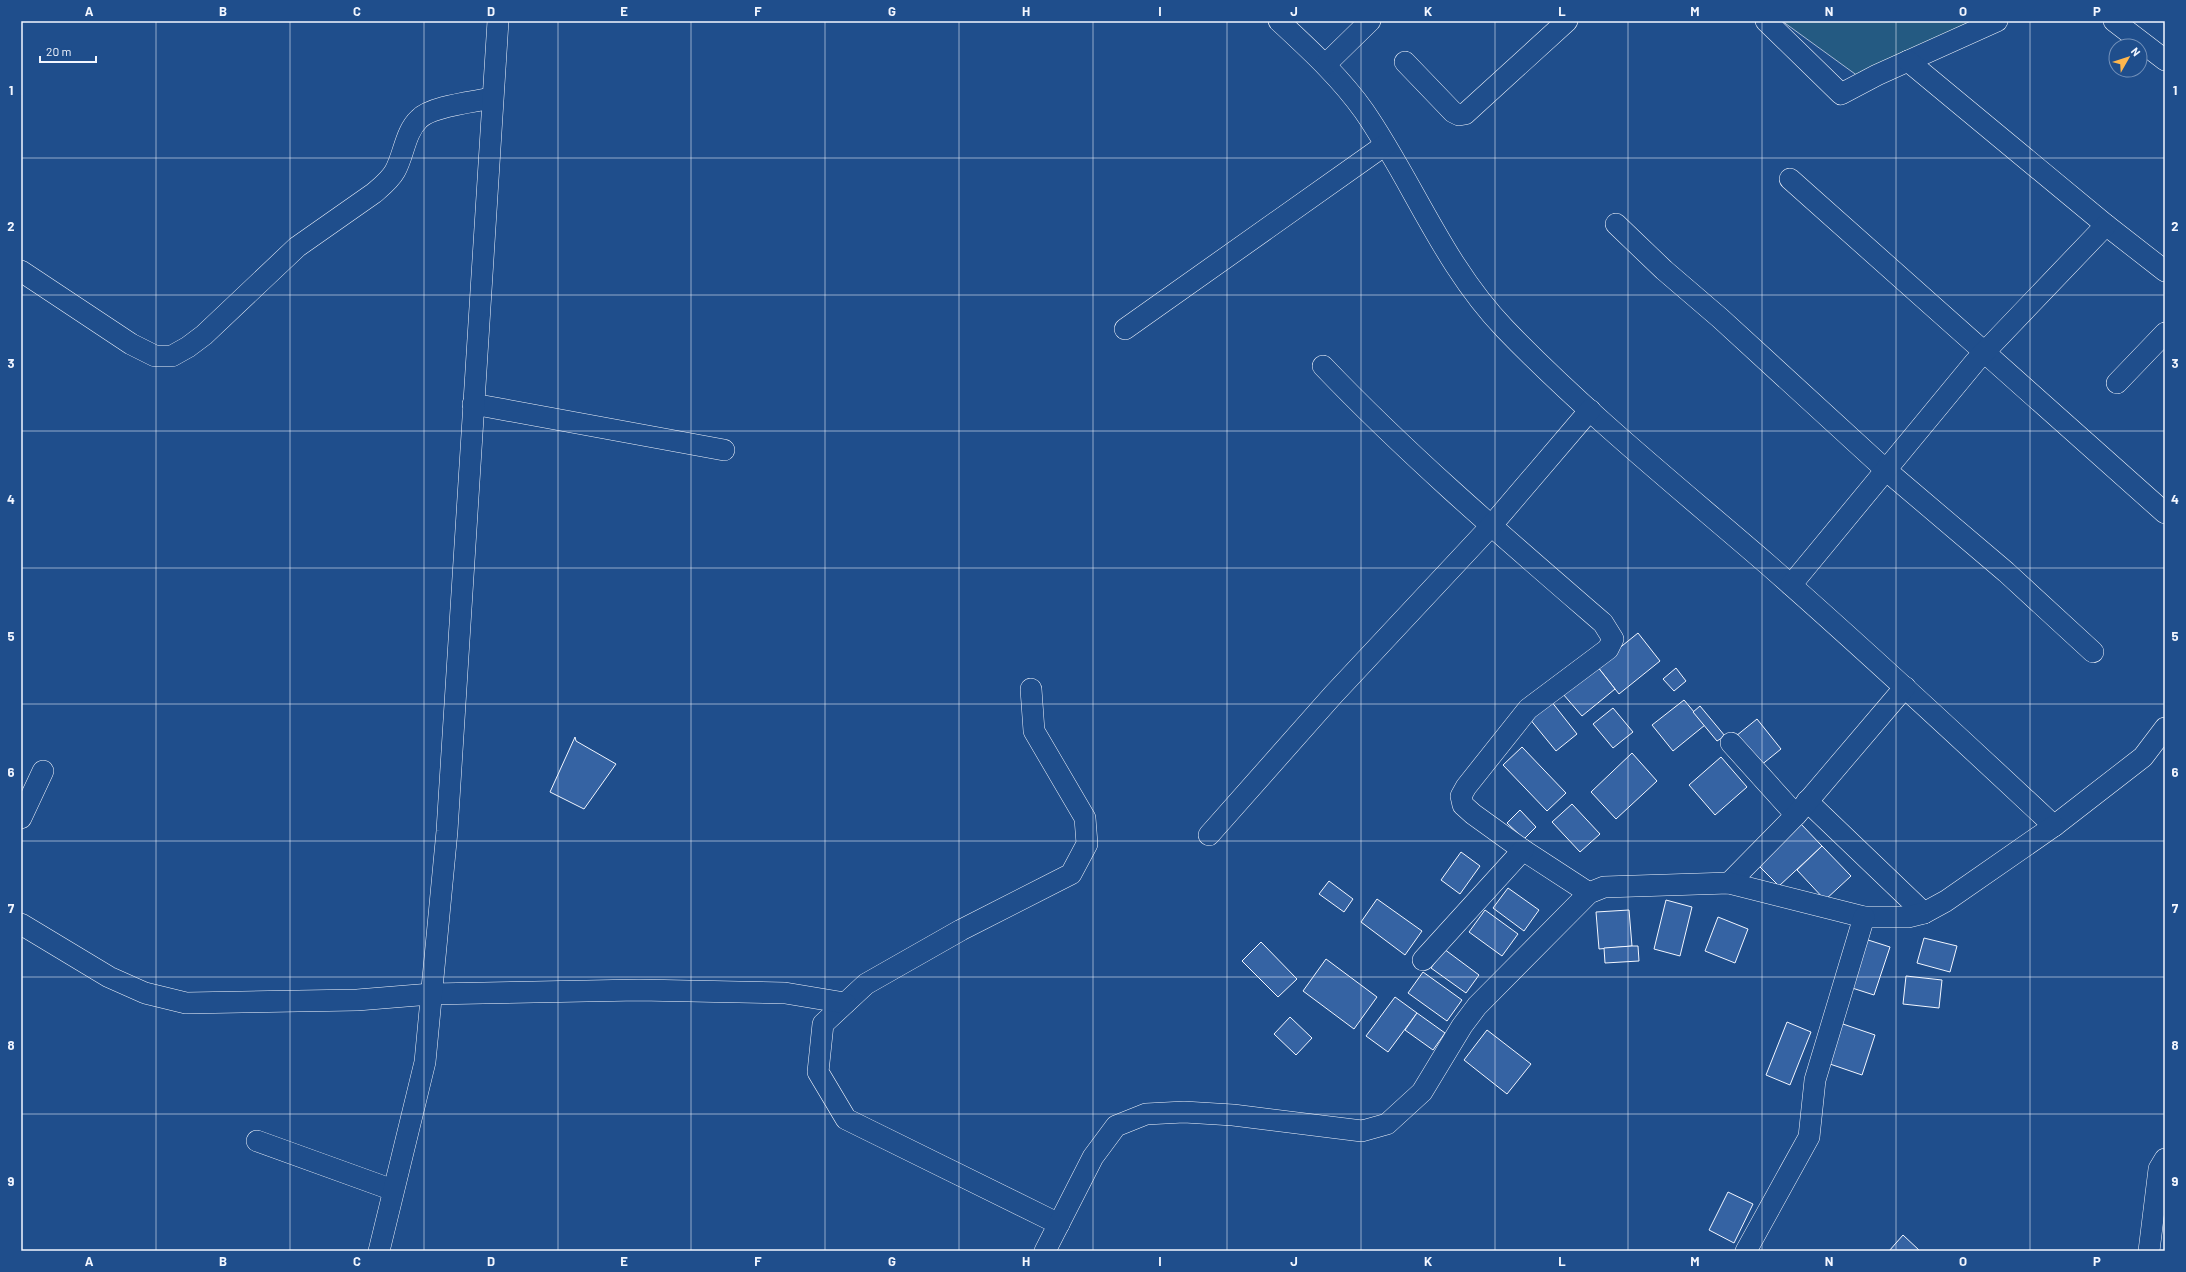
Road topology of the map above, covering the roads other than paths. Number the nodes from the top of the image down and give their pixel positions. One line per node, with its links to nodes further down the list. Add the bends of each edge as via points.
1 (498, 21): 12 (street)
2 (1279, 21): 11 (street)
3 (1370, 21): 11 (street)
4 (1567, 21): 10 (street, via 1465,114 1453,112)
5 (1766, 21): 9 (street, via 1841,94)
6 (1997, 21): 9 (street)
7 (2114, 21): 8 (street)
8 (2165, 60)
9 (1908, 61): 16 (street)
10 (1405, 62)
11 (1326, 64): 13 (street, via 1363,110)
12 (492, 98): 17 (street, via 434,111 420,118 411,130 394,172 374,194 297,247 204,335 172,356 155,356 131,344); 24 (street)
13 (1385, 145): 19 (street); 25 (street, via 1455,266 1473,292 1504,328)
14 (1790, 179): 21 (street)
15 (1616, 224): 27 (street)
16 (2106, 225): 18 (street); 21 (street)
17 (21, 271)
18 (2165, 271)
19 (1125, 329)
20 (2165, 333): 23 (street)
21 (1985, 352): 27 (street); 28 (street)
22 (1323, 366): 29 (street, via 1377,422)
23 (2117, 383)
24 (473, 404): 26 (street); 48 (street, via 447,831)
25 (1590, 410): 29 (street); 30 (street)
26 (724, 450)
27 (1887, 471): 30 (street); 31 (street, via 2006,572)
28 (2165, 513)
29 (1491, 526): 40 (street, via 1333,695); 41 (street, via 1603,623 1613,640 1608,649 1528,709 1461,796 1463,805 1473,814)
30 (1791, 585): 32 (street)
31 (2094, 652)
32 (1906, 687): 37 (street); 39 (street)
33 (1030, 688): 49 (street, via 1034,731 1085,818 1087,844 1071,874 961,930 866,984)
34 (2165, 728): 39 (street, via 2144,757)
35 (1731, 742): 37 (street)
36 (43, 771): 38 (street)
37 (1802, 808): 42 (street); 44 (street)
38 (21, 818)
39 (2054, 826): 44 (street, via 1946,901)
40 (1209, 835)
41 (1523, 850): 43 (street); 47 (street)
42 (1729, 883): 43 (street, via 1604,887); 45 (street)
43 (1589, 893): 53 (street, via 1477,1006 1422,1092 1387,1124 1362,1131 1233,1115 1184,1112 1146,1114 1116,1126 1093,1157)
44 (1924, 913): 45 (street, via 1908,917)
45 (1864, 917): 56 (street, via 1815,1080 1808,1137)
46 (21, 924): 48 (street, via 109,977 145,993 186,1003 356,1000)
47 (1424, 960)
48 (432, 994): 49 (street, via 639,990 778,993); 52 (street, via 425,1062)
49 (844, 1003): 53 (street, via 823,1024 818,1072 846,1119)
50 (257, 1141): 52 (street)
51 (2165, 1159): 57 (street, via 2159,1170)
52 (393, 1190): 54 (street)
53 (1058, 1224): 55 (street)
54 (378, 1251)
55 (1045, 1251)
56 (1746, 1251)
57 (2149, 1251)

